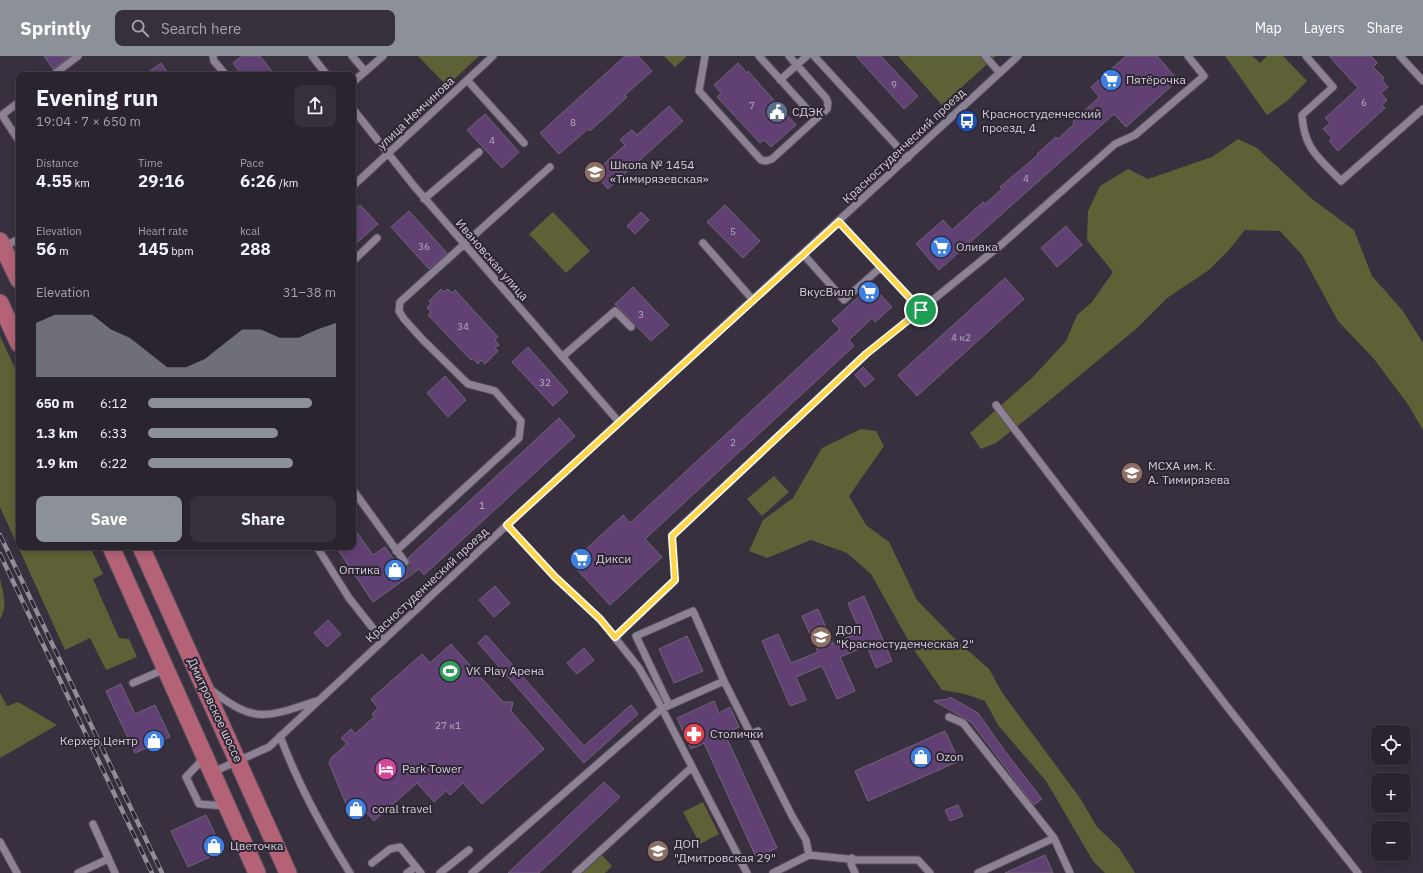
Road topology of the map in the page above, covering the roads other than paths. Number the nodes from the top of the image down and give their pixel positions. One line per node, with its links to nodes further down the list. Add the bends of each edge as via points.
1 (78, 56): 19 (street)
2 (213, 56): 20 (street)
3 (352, 56): 18 (street)
4 (383, 56): 18 (street)
5 (493, 56): 24 (street, улица Немчинова)
6 (705, 56): 30 (street, via 699,91 762,160 772,159)
7 (759, 56): 25 (street)
8 (789, 56): 17 (street)
9 (807, 56): 17 (street)
10 (814, 56): 35 (street)
11 (985, 56): 22 (street)
12 (1018, 56): 22 (street, Красностуденческий проезд)
13 (1188, 56): 51 (street, via 1204,76 1135,135 1115,144 1002,244)
14 (1306, 56): 28 (street, via 1333,87 1302,115 1303,131 1309,148 1341,181)
15 (1400, 56): 26 (street)
16 (315, 57): 21 (street)
17 (797, 65): 25 (street); 30 (street, via 828,103 827,109)
18 (365, 71): 23 (street)
19 (57, 72)
20 (224, 72)
21 (325, 72)
22 (1000, 73): 35 (street, Красностуденческий проезд)
23 (356, 79)
24 (467, 80): 32 (street); 34 (street, улица Немчинова)
25 (780, 80): 30 (street)
26 (1423, 81)
27 (16, 104): 31 (street, via 2,115)
28 (1423, 108)
29 (356, 113): 34 (street, Ивановская улица)
30 (816, 118)
31 (16, 136)
32 (524, 143)
33 (479, 152): 38 (street)
34 (388, 154): 37 (street, улица Немчинова); 38 (street, Ивановская улица)
35 (908, 158): 39 (street, Красностуденческий проезд)
36 (550, 167): 44 (street)
37 (356, 183)
38 (424, 198): 44 (street, Ивановская улица)
39 (839, 222): 45 (street, Красностуденческий проезд); 47 (street)
40 (377, 238): 46 (street)
41 (16, 240): 43 (street)
42 (703, 243): 49 (street)
43 (2, 244): 48 (main road)
44 (464, 245): 54 (street, Ивановская улица); 62 (street, via 400,302 400,311 423,340 468,384 495,391 521,421 519,438)
45 (803, 254): 47 (street, via 844,300); 49 (street, Красностуденческий проезд)
46 (356, 258)
47 (881, 267): 51 (street)
48 (16, 274)
49 (753, 300): 56 (street, Красностуденческий проезд)
50 (0, 303): 53 (main road)
51 (921, 310): 64 (street, via 866,354 672,536 675,580)
52 (630, 327): 54 (street, via 615,311)
53 (16, 338)
54 (562, 357): 56 (street, Ивановская улица)
55 (996, 406): 108 (street)
56 (619, 422): 58 (street, Красностуденческий проезд)
57 (356, 494): 62 (street)
58 (507, 525): 64 (street); 65 (street, Красностуденческий проезд)
59 (112, 550): 66 (main road)
60 (142, 550): 68 (main road, Дмитровское шоссе)
61 (319, 550): 65 (street, via 349,598)
62 (396, 551): 63 (street)
63 (405, 562)
64 (615, 637): 72 (street, via 638,668)
65 (383, 641): 70 (street, Красностуденческий проезд)
66 (165, 668): 69 (street); 77 (main road)
67 (724, 681): 71 (street); 71 (street, via 693,612 636,636); 75 (street)
68 (202, 682): 70 (street, via 232,705 253,714 268,715); 78 (main road, Дмитровское шоссе)
69 (133, 683)
70 (318, 701): 76 (street, Красностуденческий проезд)
71 (668, 705): 72 (street)
72 (661, 709): 79 (street); 100 (street)
73 (949, 717): 83 (street, via 963,724)
74 (758, 731): 75 (street)
75 (750, 735): 86 (street, via 806,840)
76 (280, 736): 78 (street, Красностуденческий проезд, via 269,747); 96 (street, via 319,819)
77 (205, 757): 80 (main road); 81 (street, via 186,777 199,804)
78 (238, 761): 80 (street, Красностуденческий проезд); 95 (main road, Дмитровское шоссе)
79 (692, 767): 101 (street); 102 (street)
80 (212, 772): 81 (main road)
81 (227, 806): 94 (main road)
82 (93, 824): 88 (street)
83 (1054, 838): 106 (street); 107 (street)
84 (0, 842): 91 (street)
85 (469, 850): 99 (street)
86 (809, 854): 87 (street); 103 (street)
87 (852, 858): 104 (street, via 851,864); 105 (street, via 918,860)
88 (108, 859): 92 (street); 93 (street)
89 (372, 863): 90 (street, via 390,848 396,847 402,849)
90 (416, 866): 97 (street); 98 (street)
91 (17, 873)
92 (78, 873)
93 (115, 873)
94 (257, 873)
95 (288, 873)
96 (350, 873)
97 (407, 873)
98 (421, 873)
99 (440, 873)
100 (472, 873)
101 (576, 873)
102 (747, 873)
103 (773, 873)
104 (855, 873)
105 (930, 873)
106 (978, 873)
107 (1070, 873)
108 (1358, 873)

